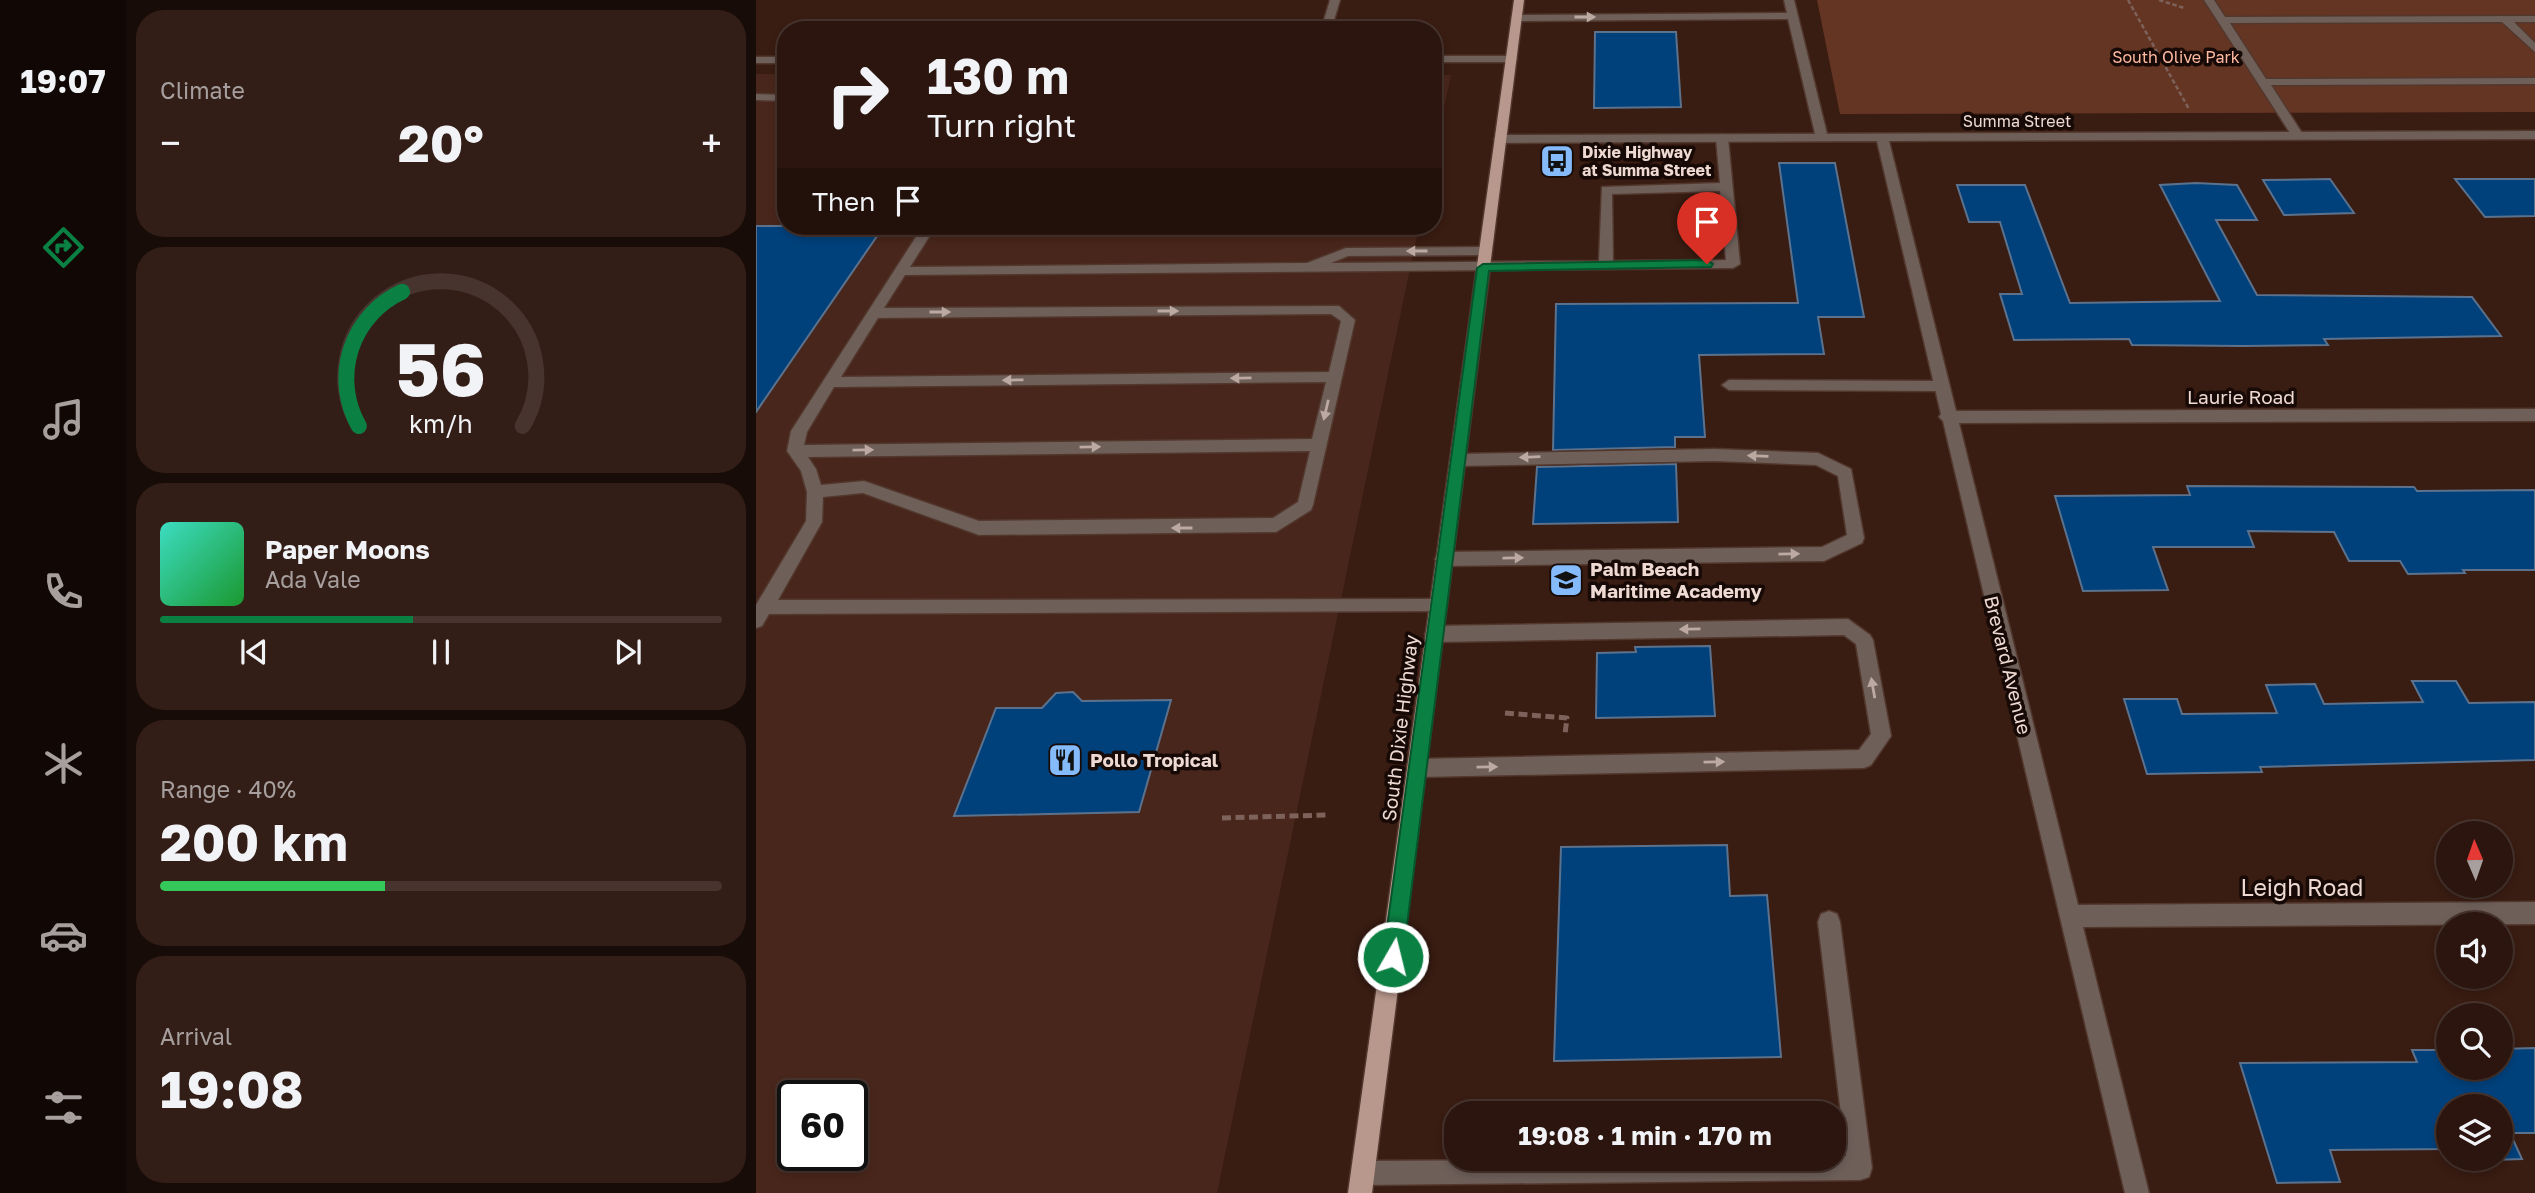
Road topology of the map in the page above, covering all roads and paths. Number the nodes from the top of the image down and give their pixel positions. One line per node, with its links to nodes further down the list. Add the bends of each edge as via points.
1 (1335, 0): 13 (street)
2 (1519, 0): 9 (main road)
3 (1789, 0): 8 (street)
4 (2128, 0): 23 (path)
5 (2198, 0): 6 (street)
6 (2209, 0): 7 (street); 12 (street)
7 (2219, 0)
8 (1793, 16): 9 (street, one-way to 8); 28 (street)
9 (1516, 18): 16 (main road)
10 (2505, 19): 11 (street); 12 (street); 14 (street)
11 (2535, 19)
12 (2222, 20): 20 (street)
13 (1329, 21)
14 (2535, 49)
15 (1442, 59): 16 (street)
16 (1511, 59): 29 (main road)
17 (756, 60): 18 (street)
18 (777, 60)
19 (2535, 80): 20 (street)
20 (2263, 82): 25 (street)
21 (756, 97): 22 (street)
22 (777, 98)
23 (2189, 110)
24 (2535, 135): 25 (street, Summa Street)
25 (2298, 136): 26 (street, Summa Street)
26 (1882, 137): 28 (street, Summa Street); 39 (street, Brevard Avenue)
27 (1722, 138): 28 (street, Summa Street); 29 (street, Summa Street); 30 (street)
28 (1822, 138)
29 (1500, 139): 32 (main road, South Dixie Highway)
30 (1726, 187): 33 (street, via 1606,190); 33 (street, via 1732,264)
31 (923, 235): 34 (street)
32 (1484, 259): 33 (street); 34 (street, via 1304,269); 44 (main road, South Dixie Highway)
33 (1606, 266)
34 (900, 271): 35 (street)
35 (872, 313): 36 (street, one-way to 36, via 1334,309 1348,320); 37 (street)
36 (1333, 377): 37 (street, one-way to 37); 42 (street, one-way to 42)
37 (828, 382): 43 (street, via 799,430)
38 (1729, 385): 39 (street)
39 (1940, 386): 41 (street, Brevard Avenue)
40 (2535, 415): 41 (street, Laurie Road)
41 (1947, 418): 56 (street, Brevard Avenue)
42 (1318, 445): 43 (street, one-way to 42); 45 (street, one-way to 45, via 1305,505 1276,526 979,528 864,487)
43 (795, 451): 45 (street, via 808,468)
44 (1458, 460): 46 (main road, South Dixie Highway); 46 (street, one-way to 44, via 1824,554 1856,538 1844,473 1818,459 1714,455)
45 (815, 492): 48 (street, via 814,522)
46 (1444, 559): 47 (main road, South Dixie Highway)
47 (1438, 606): 48 (street); 49 (main road, South Dixie Highway)
48 (760, 614)
49 (1434, 634): 52 (main road, South Dixie Highway); 52 (street, one-way to 49, via 1864,759 1881,736 1864,640 1849,627)
50 (1505, 713): 51 (path, via 1567,718)
51 (1563, 741)
52 (1419, 768): 58 (main road, South Dixie Highway)
53 (1327, 815): 54 (path)
54 (1222, 818)
55 (2535, 913): 56 (street, Leigh Road)
56 (2069, 916): 59 (street, Brevard Avenue)
57 (1829, 922): 58 (street, via 1860,1168)
58 (1362, 1183)
59 (2137, 1193)

